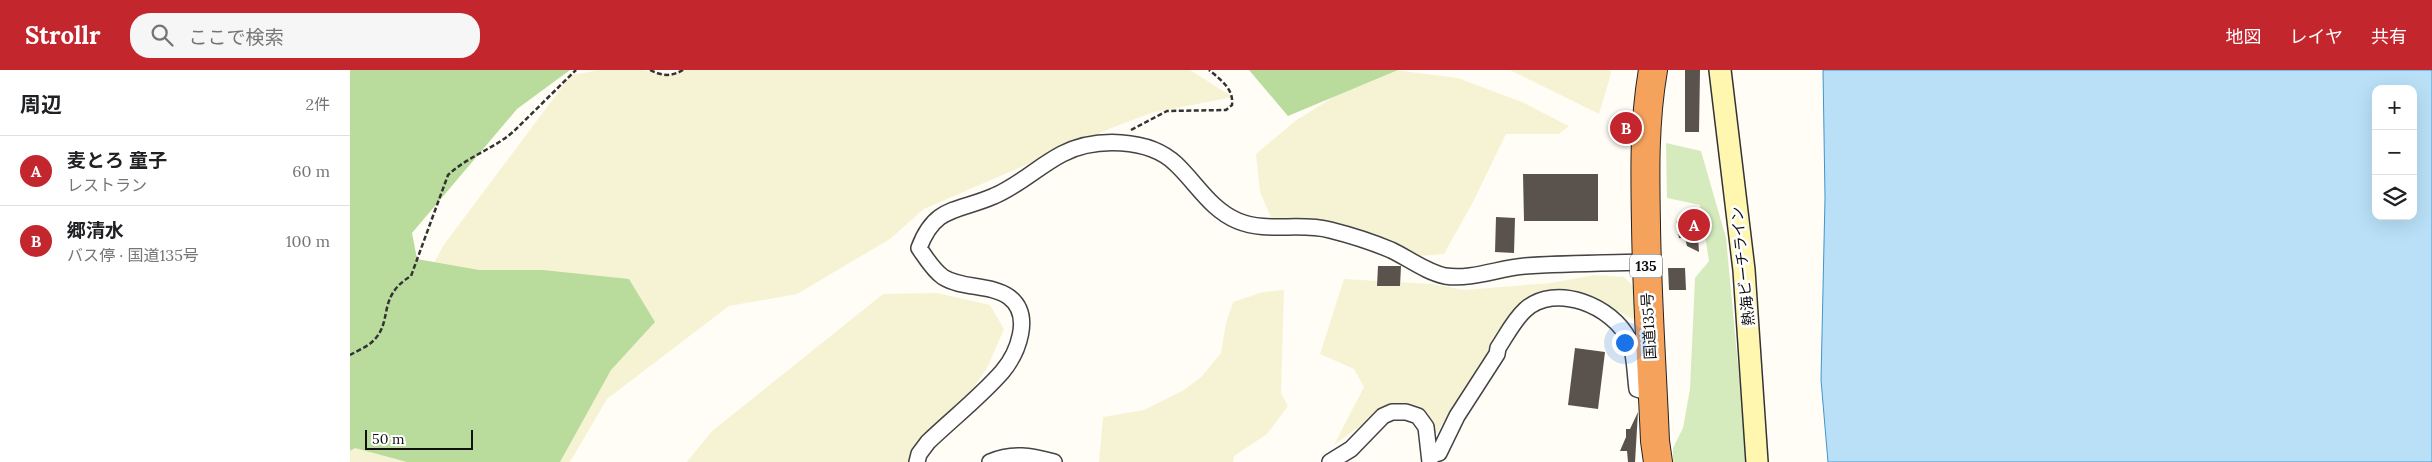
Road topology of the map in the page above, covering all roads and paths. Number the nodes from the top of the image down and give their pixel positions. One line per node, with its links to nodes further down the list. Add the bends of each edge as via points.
1 (576, 70): 9 (path, via 513,132 460,164 448,175 411,276 392,292 383,325 374,340)
2 (650, 70): 3 (path, via 662,76 675,75)
3 (683, 70)
4 (1210, 70): 7 (path, via 1225,83 1233,97 1232,105 1226,110 1168,111 1131,130)
5 (1653, 70): 8 (highway, 国道135号 / 135, via 1644,164)
6 (1720, 70): 17 (street, 熱海ビーチライン, via 1744,270)
7 (1121, 143): 8 (street, via 1148,147 1166,155 1218,210 1238,221 1255,226 1330,230 1390,250 1445,276 1524,266); 12 (street, via 1086,146 1064,153 994,196 941,216 926,231 919,248 935,270 945,278 1008,297 1018,306 1022,321 1013,356 1003,371 928,442)
8 (1646, 262): 10 (highway, 国道135号 / 135)
9 (350, 355)
10 (1653, 394): 11 (street, via 1637,389 1630,341 1614,318 1583,301 1544,300 1525,310 1456,416 1439,453); 16 (highway, 国道135号 / 135)
11 (1430, 459): 15 (street, via 1426,427 1418,416 1392,412 1383,416 1350,449)
12 (917, 462)
13 (990, 462): 14 (street, via 1004,456 1031,456)
14 (1054, 462)
15 (1330, 462)
16 (1658, 462)
17 (1757, 462)

